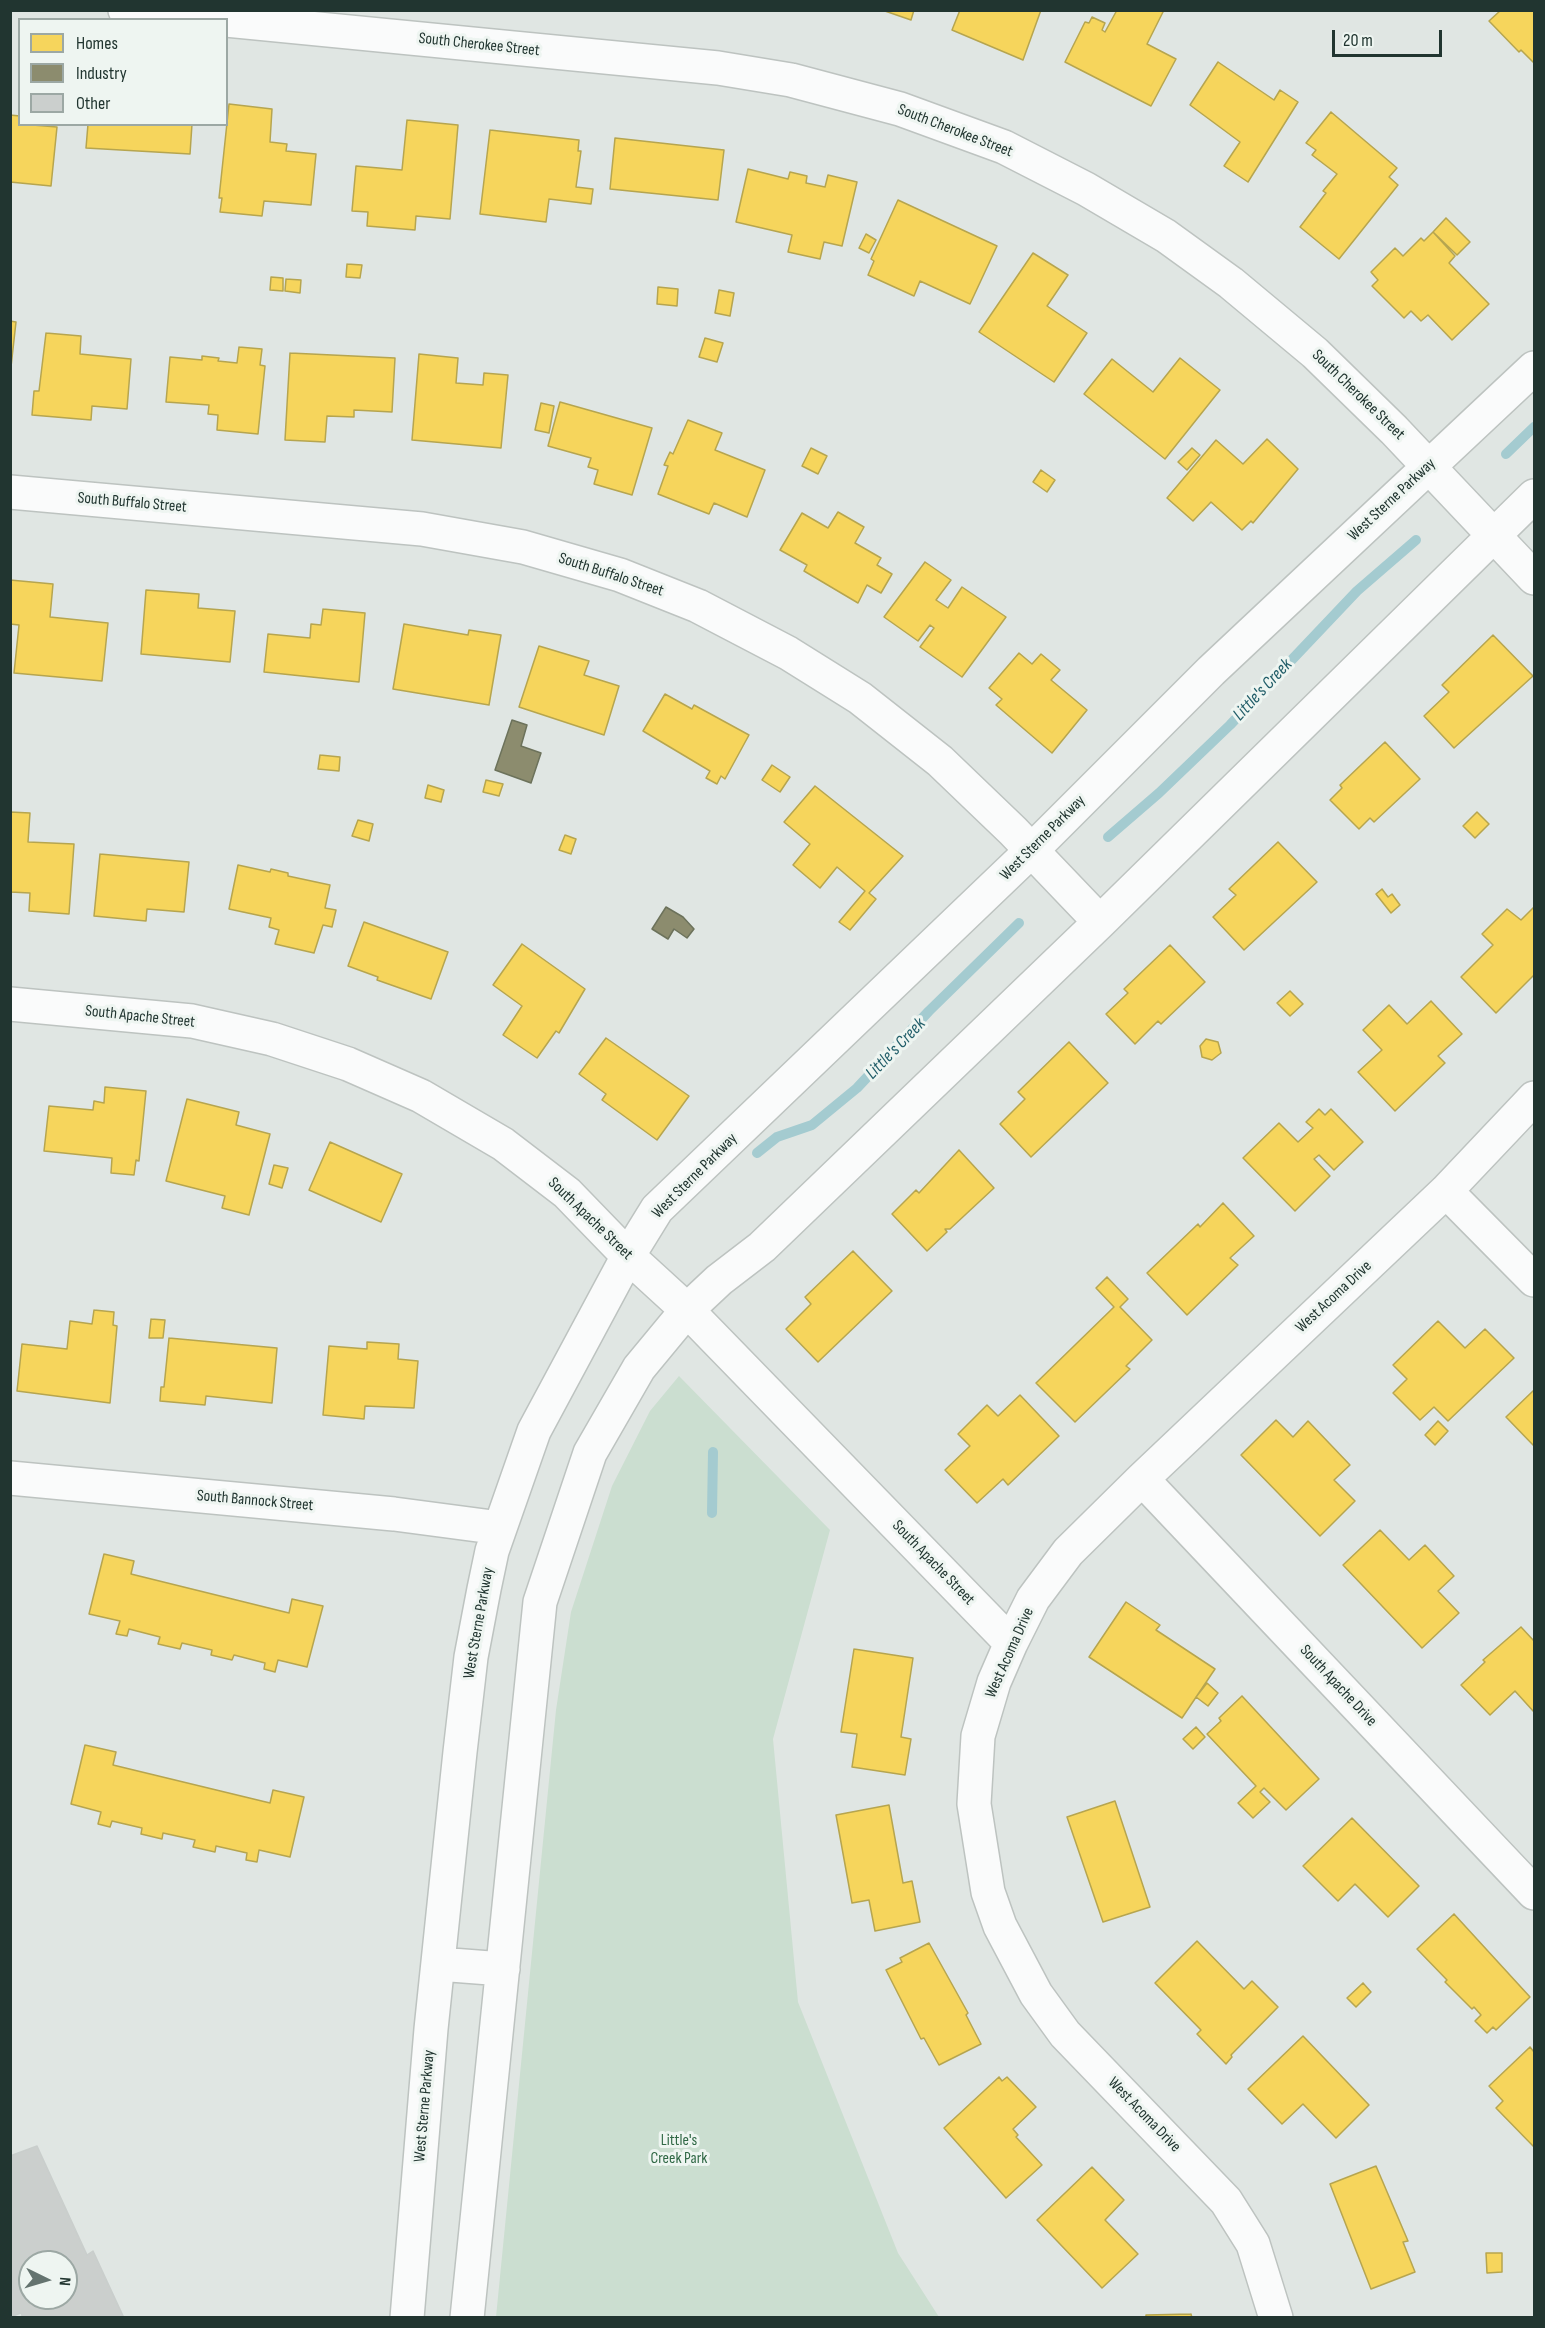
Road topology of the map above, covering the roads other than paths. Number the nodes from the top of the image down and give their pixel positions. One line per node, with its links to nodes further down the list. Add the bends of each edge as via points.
1 (124, 10): 2 (street)
2 (199, 18)
3 (228, 20): 5 (street, South Cherokee Street, via 718,68 791,80 921,116 1004,147 1166,236 1231,283 1315,353)
4 (1534, 368): 5 (street, West Sterne Parkway)
5 (1430, 465): 8 (street, South Cherokee Street); 10 (street, West Sterne Parkway, via 1211,671)
6 (10, 492): 10 (street, South Buffalo Street, via 422,529 523,547 620,575 698,606 788,653 860,698 940,761)
7 (1534, 496): 8 (street)
8 (1495, 534): 9 (street, South Cherokee Street); 11 (street)
9 (1534, 578)
10 (1031, 850): 11 (street, South Buffalo Street); 15 (street, West Sterne Parkway, via 657,1209)
11 (1100, 922): 17 (street, via 762,1247)
12 (10, 1004): 15 (street, South Apache Street, via 192,1021 272,1039 348,1064 421,1096 503,1144 567,1193)
13 (1534, 1098): 14 (street, West Acoma Drive)
14 (1446, 1191): 16 (street); 19 (street, West Acoma Drive)
15 (628, 1256): 17 (street, South Apache Street); 20 (street, West Sterne Parkway, via 534,1431)
16 (1534, 1280)
17 (687, 1310): 21 (street, South Apache Street); 24 (street, via 639,1368 590,1453 544,1585 533,1645)
18 (10, 1478): 20 (street, South Bannock Street)
19 (1142, 1479): 21 (street, West Acoma Drive, via 1068,1552 1033,1599); 22 (street, South Apache Drive)
20 (500, 1528): 23 (street, West Sterne Parkway, via 471,1658)
21 (1011, 1643): 27 (street, West Acoma Drive, via 978,1736 974,1804 988,1892 1000,1926 1036,1994 1065,2034 1226,2201 1253,2244)
22 (1534, 1893)
23 (438, 1964): 24 (street); 25 (street, West Sterne Parkway)
24 (503, 1970): 26 (street)
25 (407, 2318)
26 (467, 2318)
27 (1276, 2318)

